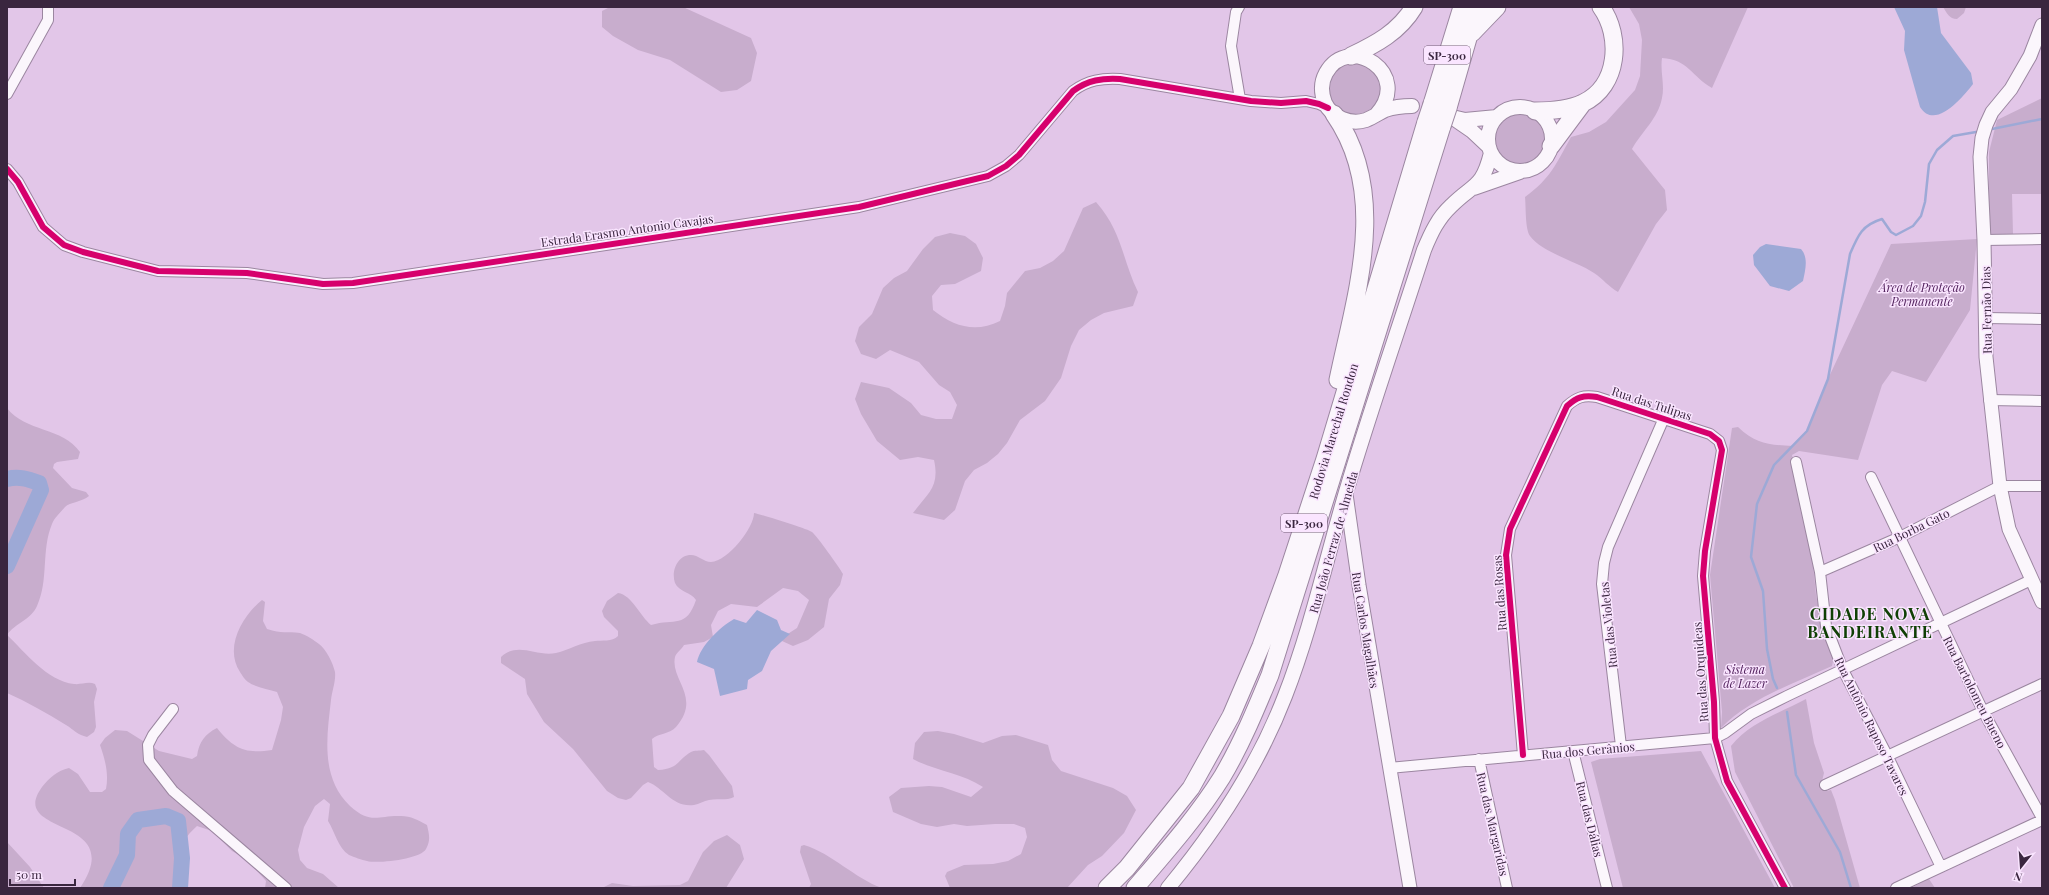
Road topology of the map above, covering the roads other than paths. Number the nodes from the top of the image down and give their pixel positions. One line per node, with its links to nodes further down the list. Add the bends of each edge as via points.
1 (48, 7): 13 (street, via 48,20)
2 (1239, 7): 14 (street, via 1231,46)
3 (1414, 7): 10 (highway, via 1398,28 1372,46)
4 (1462, 7): 21 (highway, Rodovia Marechal Rondon / SP-300)
5 (1477, 7): 9 (highway, Rodovia Marechal Rondon / SP-300)
6 (1497, 7): 9 (highway)
7 (1601, 7): 16 (highway, via 1609,20 1614,53 1607,78 1600,89)
8 (2042, 26): 29 (street, Rua Fernão Dias, via 2030,56 2011,89 1992,112 1982,138 1980,157)
9 (1467, 39): 21 (highway, Rodovia Marechal Rondon / SP-300)
10 (1351, 56): 11 (main road, via 1370,60 1383,72); 12 (main road, via 1336,62 1330,68)
11 (1387, 81): 17 (main road, via 1398,95); 20 (main road, via 1386,100)
12 (1322, 90): 15 (street); 18 (main road)
13 (7, 94)
14 (1240, 99): 15 (street, Estrada Erasmo Antonio Cavajas, via 1281,103); 25 (street, Estrada Erasmo Antonio Cavajas, via 1103,78 1084,83 1073,91 1019,155 988,176 859,207 353,283 322,284 247,272 158,271 83,252 64,245 42,227 18,182)
15 (1306, 101): 18 (street, via 1319,104)
16 (1584, 103): 19 (highway, via 1568,108); 23 (highway)
17 (1412, 106): 20 (main road, via 1394,108); 21 (main road)
18 (1331, 111): 20 (main road, via 1350,122 1359,122); 37 (highway, via 1353,147 1358,163 1365,208 1365,242 1361,272 1328,423)
19 (1535, 111): 22 (main road, via 1519,107); 23 (main road, via 1549,126)
20 (1376, 115)
21 (1441, 116): 22 (main road, via 1475,120); 24 (main road, via 1472,130); 37 (highway, Rodovia Marechal Rondon / SP-300); 64 (highway, Rodovia Marechal Rondon / SP-300, via 1270,675 1253,716 1222,777 1180,835)
22 (1497, 116): 24 (main road, via 1489,130)
23 (1551, 146): 26 (main road, via 1540,164)
24 (1490, 150): 26 (main road, via 1503,167); 27 (main road, Rua João Ferraz de Almeida, via 1485,173)
25 (7, 169)
26 (1521, 171): 27 (main road, Rua João Ferraz de Almeida)
27 (1473, 189): 42 (main road, Rua João Ferraz de Almeida, via 1452,205 1430,234)
28 (2042, 239): 29 (street)
29 (1984, 240): 30 (street, Rua Fernão Dias)
30 (1986, 318): 31 (street); 33 (street, Rua Fernão Dias)
31 (2042, 319)
32 (1576, 398): 35 (street, Rua das Tulipas, via 1586,395 1596,397); 55 (street, Rua das Rosas, via 1567,406 1510,529 1506,556)
33 (1990, 400): 34 (street); 40 (street, Rua Fernão Dias)
34 (2042, 401)
35 (1664, 418): 36 (street, Rua das Tulipas, via 1710,434); 53 (street, Rua das Violetas, via 1608,547 1604,563 1602,584)
36 (1719, 441): 52 (street, Rua das Orquideas, via 1722,450 1703,576 1714,702)
37 (1325, 459): 63 (highway, Rodovia Marechal Rondon / SP-300, via 1287,575 1261,646 1231,716 1191,788 1127,868)
38 (1796, 462): 44 (street, Rua Antônio Raposo Tavares)
39 (1871, 477): 43 (street, Rua Bartolomeu Bueno)
40 (2000, 486): 41 (street); 43 (street, Rua Borba Gato); 45 (street, Rua Fernão Dias, via 2010,529)
41 (2042, 486)
42 (1346, 492): 58 (street, Rua Carlos Magalhães); 65 (main road, Rua João Ferraz de Almeida, via 1308,632 1282,703 1244,783 1216,826)
43 (1900, 537): 44 (street, Rua Borba Gato); 47 (street, Rua Bartolomeu Bueno)
44 (1820, 572): 48 (street, Rua Antônio Raposo Tavares, via 1826,626)
45 (2031, 580): 46 (street, Rua Fernão Dias); 47 (street)
46 (2042, 602)
47 (1941, 624): 48 (street); 51 (street, Rua Bartolomeu Bueno)
48 (1843, 670): 52 (street, via 1751,714); 56 (street, Rua Antônio Raposo Tavares)
49 (2042, 684): 51 (street)
50 (173, 709): 62 (street, via 153,735 148,746 150,760 173,791)
51 (1983, 711): 56 (street); 60 (street, Rua Bartolomeu Bueno)
52 (1714, 738): 53 (street, Rua dos Gerânios); 69 (street, Rua das Orquideas, via 1727,780)
53 (1621, 746): 54 (street, Rua dos Gerânios)
54 (1573, 751): 55 (street, Rua dos Gerânios); 68 (street, Rua das Dálias)
55 (1523, 755): 57 (street, Rua dos Gerânios)
56 (1888, 757): 59 (street); 61 (street, Rua Antônio Raposo Tavares)
57 (1478, 759): 58 (street, Rua dos Gerânios); 67 (street, Rua das Margaridas)
58 (1389, 768): 66 (street, Rua Carlos Magalhães)
59 (1825, 785)
60 (2042, 819): 61 (street)
61 (1941, 867): 70 (street)
62 (286, 888)
63 (1107, 888)
64 (1135, 888)
65 (1168, 888)
66 (1410, 888)
67 (1507, 888)
68 (1607, 888)
69 (1784, 888)
70 (1896, 888)

